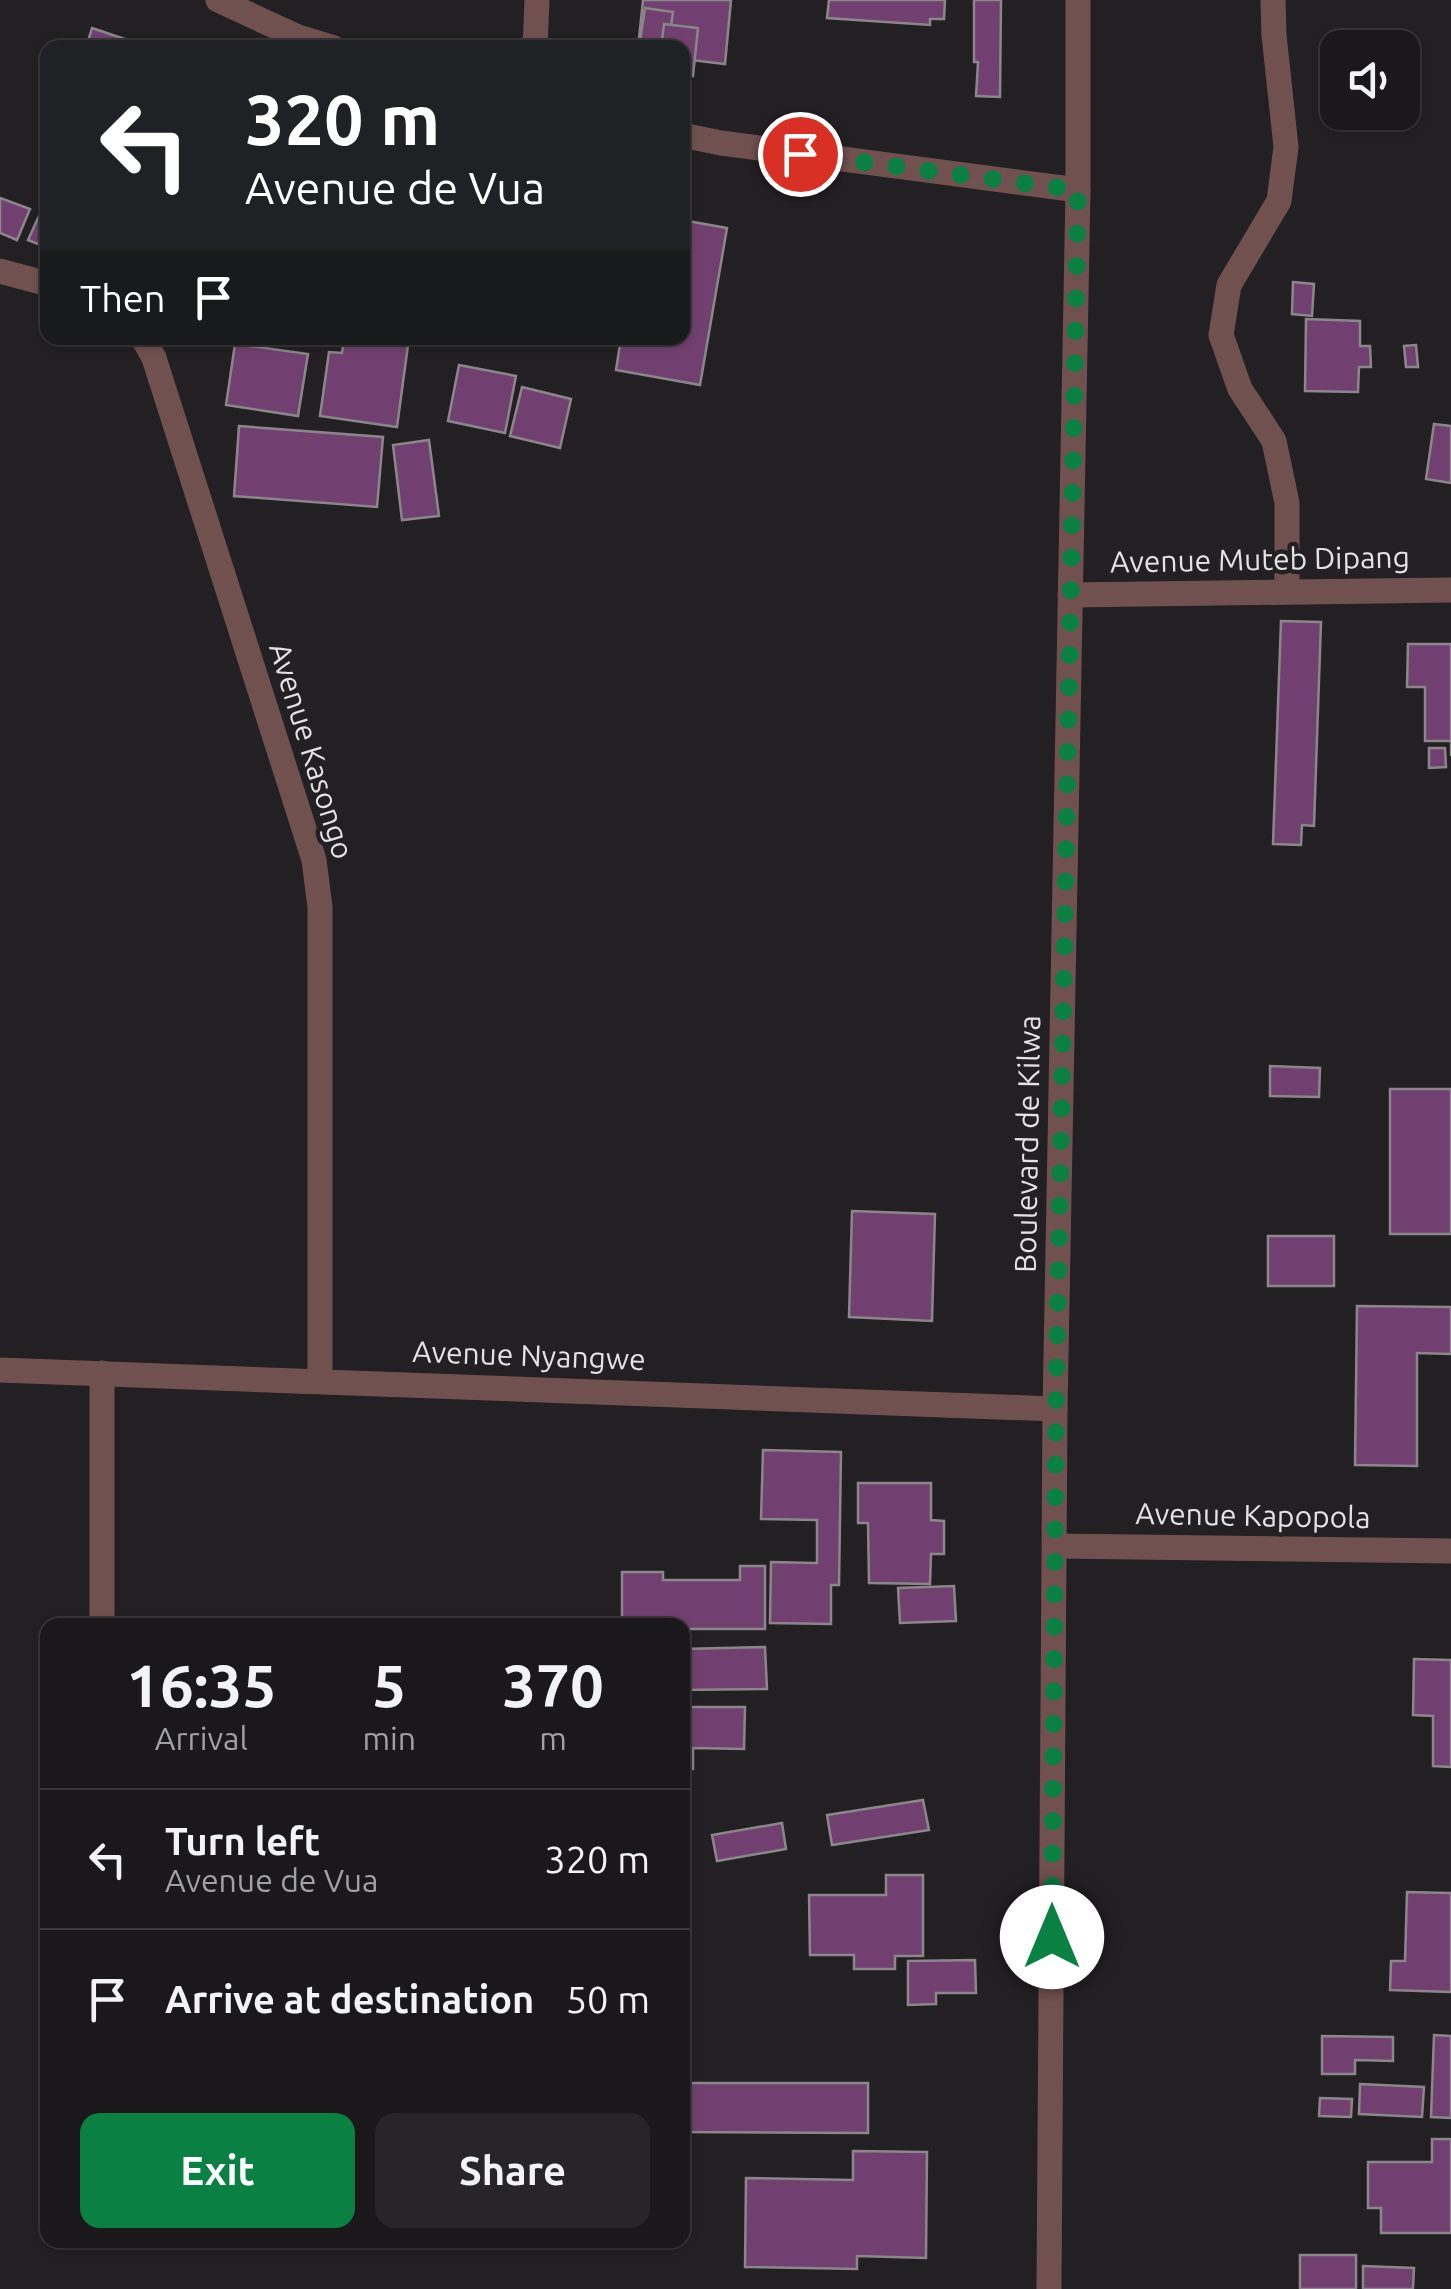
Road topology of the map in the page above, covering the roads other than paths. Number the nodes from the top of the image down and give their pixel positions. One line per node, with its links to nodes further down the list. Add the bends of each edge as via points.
1 (218, 0): 5 (street)
2 (538, 0): 6 (street)
3 (1078, 0): 8 (street, Boulevard de Kilwa)
4 (1273, 0): 13 (street, via 1286,147 1279,201 1230,285 1222,335 1240,389 1274,441 1288,502)
5 (308, 40)
6 (535, 40)
7 (690, 137): 8 (street)
8 (1078, 190): 14 (street, Boulevard de Kilwa)
9 (0, 270): 10 (street)
10 (40, 282)
11 (147, 345): 17 (street, Avenue Kasongo, via 314,860 320,907)
12 (1451, 590): 13 (street, Avenue Muteb Dipang)
13 (1286, 592): 14 (street, Avenue Muteb Dipang)
14 (1070, 596): 18 (street, Boulevard de Kilwa)
15 (0, 1370): 16 (street, Avenue Nyangwe)
16 (102, 1373): 17 (street, Avenue Nyangwe); 21 (street)
17 (320, 1380): 18 (street, Avenue Nyangwe)
18 (1056, 1409): 19 (street, Boulevard de Kilwa)
19 (1054, 1546): 20 (street, Avenue Kapopola); 22 (street, Boulevard de Kilwa)
20 (1451, 1551)
21 (102, 1618)
22 (1049, 2289)

